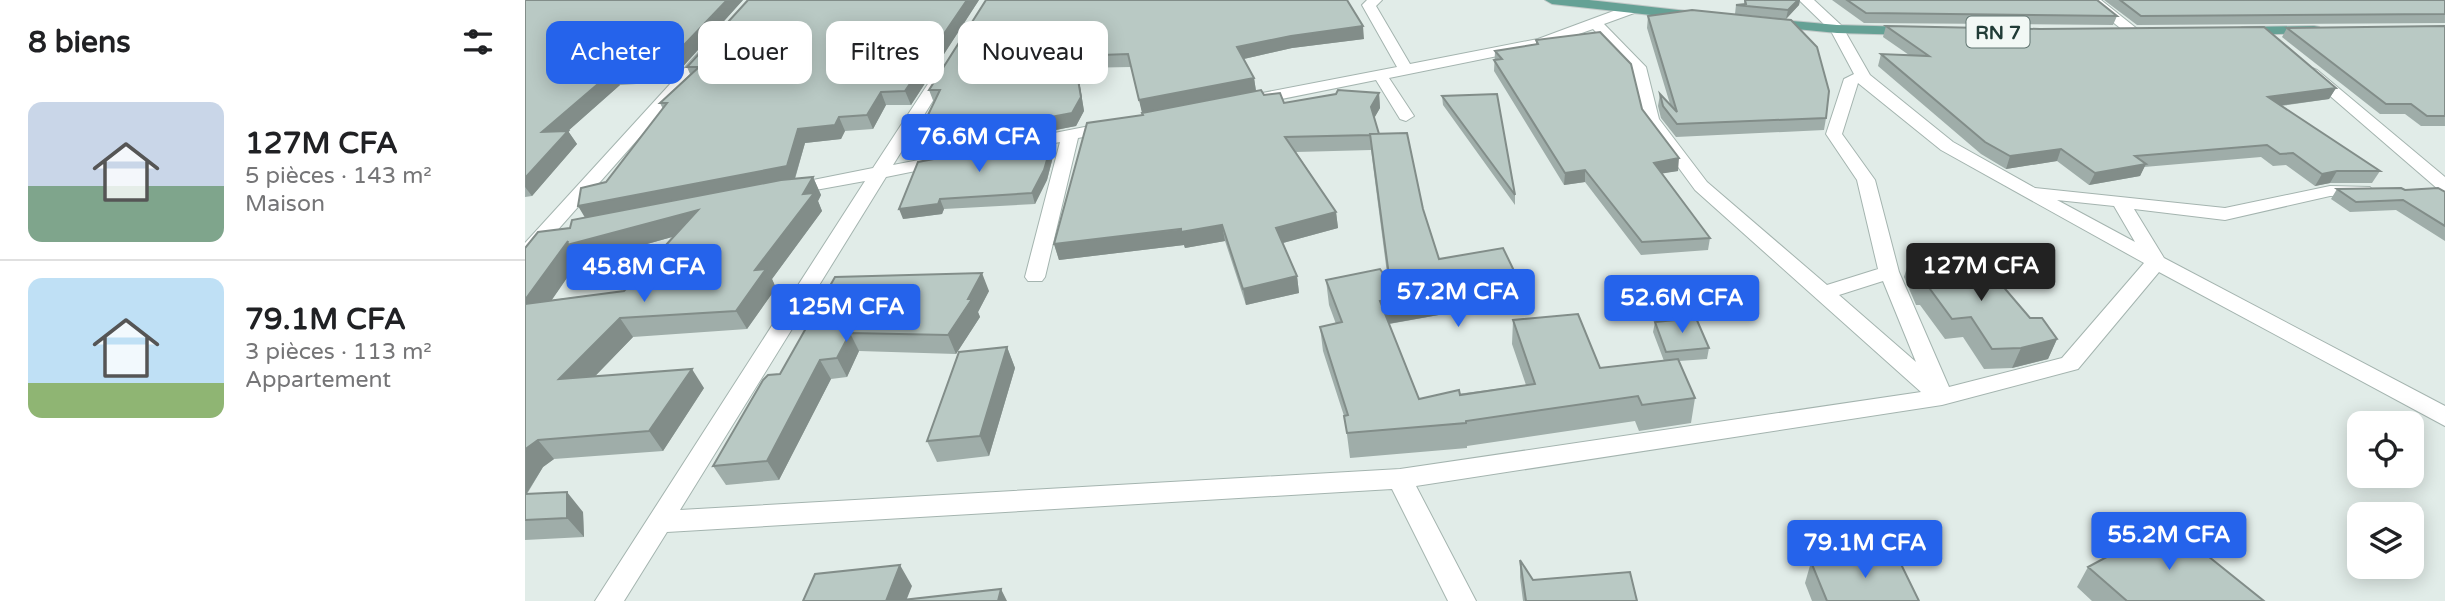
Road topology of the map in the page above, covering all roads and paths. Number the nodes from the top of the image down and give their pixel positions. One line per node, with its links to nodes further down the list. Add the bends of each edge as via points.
1 (1375, 0): 20 (street, via 1370,5)
2 (1552, 0): 5 (main road)
3 (1806, 0): 9 (street)
4 (2092, 0): 15 (street)
5 (1632, 9): 6 (main road); 8 (street)
6 (1714, 17)
7 (1755, 21): 9 (main road)
8 (1595, 23): 20 (street, via 1542,43); 42 (street, via 1638,67 1651,119 1701,186)
9 (1837, 30): 11 (main road); 22 (street)
10 (2327, 30): 13 (main road)
11 (1930, 31)
12 (2224, 31): 13 (main road)
13 (2262, 31): 16 (street)
14 (2110, 32): 15 (main road)
15 (2141, 32)
16 (2282, 48)
17 (957, 50): 29 (street)
18 (698, 61): 37 (street)
19 (2303, 65): 30 (street)
20 (1406, 70): 21 (street)
21 (1380, 75): 23 (street); 24 (street)
22 (1864, 78): 32 (street, via 1947,146); 40 (street, via 1852,79 1834,134 1866,180)
23 (1232, 104)
24 (1405, 116)
25 (1124, 125): 26 (street)
26 (1070, 135): 27 (street); 41 (street)
27 (1016, 146)
28 (961, 156): 29 (street)
29 (880, 172): 34 (street); 46 (street)
30 (2445, 188): 31 (street)
31 (2419, 190)
32 (2027, 191): 35 (street); 39 (street)
33 (2381, 191): 35 (street, via 2330,191 2225,214)
34 (771, 194)
35 (2121, 202): 39 (street)
36 (567, 233): 37 (street)
37 (532, 240): 38 (street)
38 (525, 255)
39 (2156, 262): 43 (street, via 2070,364); 44 (street)
40 (1889, 272): 42 (street); 43 (street)
41 (1035, 277)
42 (1823, 293): 43 (street)
43 (1942, 397): 45 (street)
44 (2445, 417)
45 (1400, 479): 46 (street); 48 (street)
46 (659, 522): 47 (street)
47 (608, 601)
48 (1462, 601)

